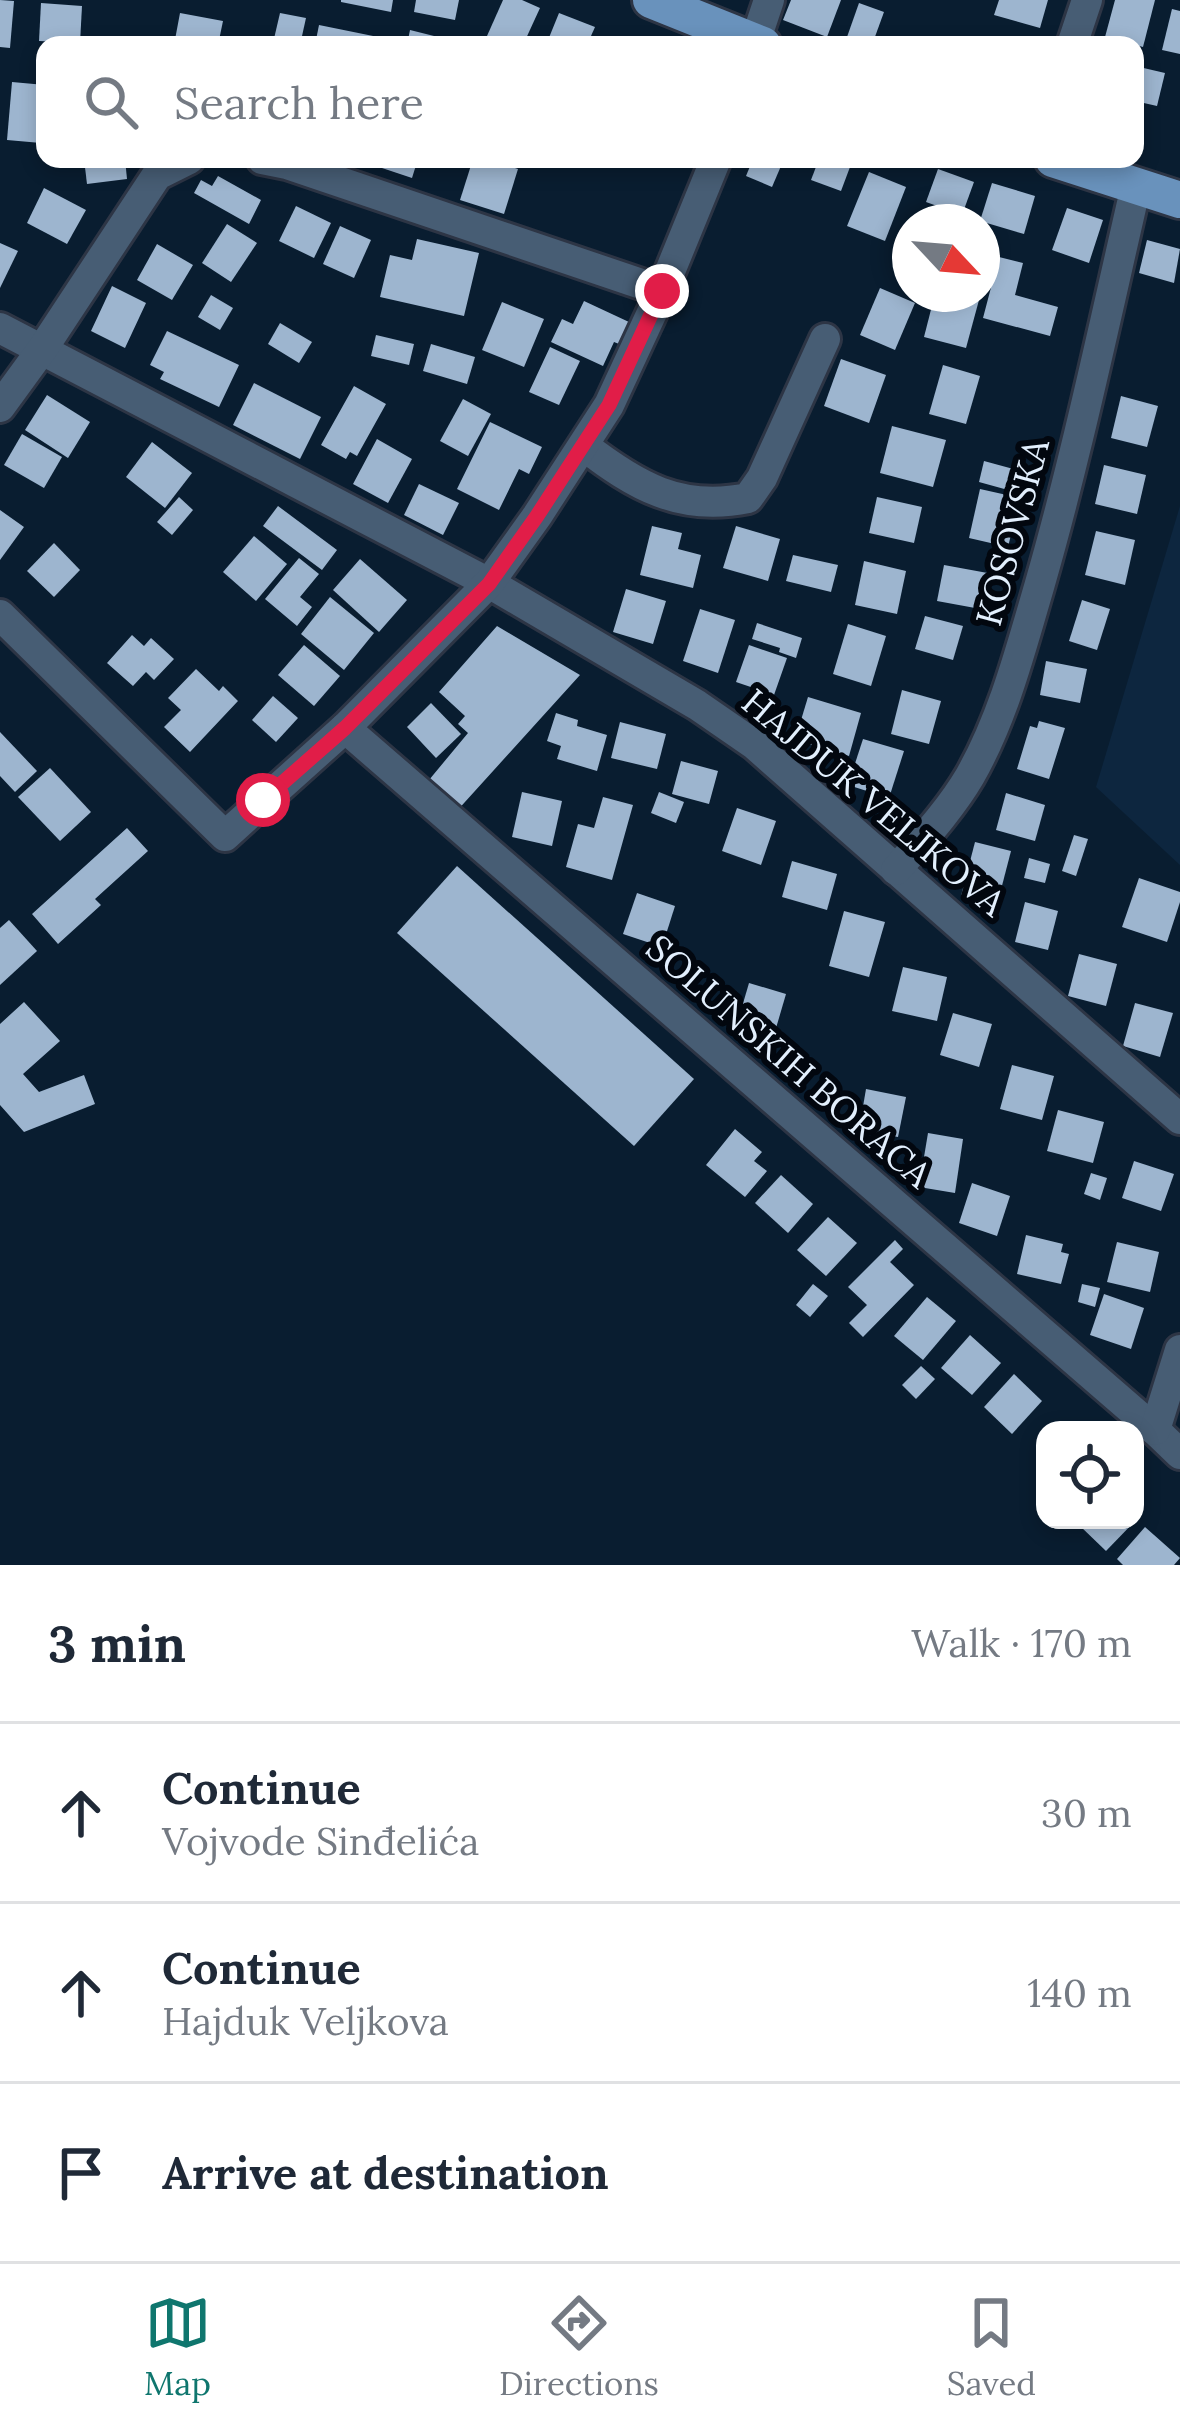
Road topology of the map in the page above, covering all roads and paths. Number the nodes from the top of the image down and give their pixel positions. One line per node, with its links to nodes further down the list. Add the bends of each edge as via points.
1 (651, 0): 4 (main road)
2 (769, 0): 5 (street)
3 (1087, 0): 6 (street)
4 (738, 36)
5 (759, 36)
6 (1075, 36)
7 (171, 168): 16 (street, via 157,175)
8 (299, 168): 13 (street)
9 (712, 168): 13 (street)
10 (1081, 168): 11 (main road)
11 (1136, 186): 12 (main road); 22 (street, KOSOVSKA, via 1066,492 1015,669 968,778)
12 (1180, 200)
13 (662, 291): 18 (street)
14 (0, 328): 16 (street, HAJDUK VELJKOVA)
15 (825, 339): 18 (street, via 748,498 697,502 662,493)
16 (43, 348): 17 (street); 19 (street, HAJDUK VELJKOVA)
17 (0, 407)
18 (584, 446): 19 (street)
19 (489, 584): 21 (street); 22 (street, HAJDUK VELJKOVA, via 755,745)
20 (0, 615): 21 (street, via 225,836)
21 (345, 728): 25 (street, SOLUNSKIH BORACA)
22 (896, 870): 23 (street, HAJDUK VELJKOVA)
23 (1180, 1119)
24 (1180, 1350): 25 (street)
25 (1156, 1430): 26 (street, SOLUNSKIH BORACA)
26 (1180, 1454)

